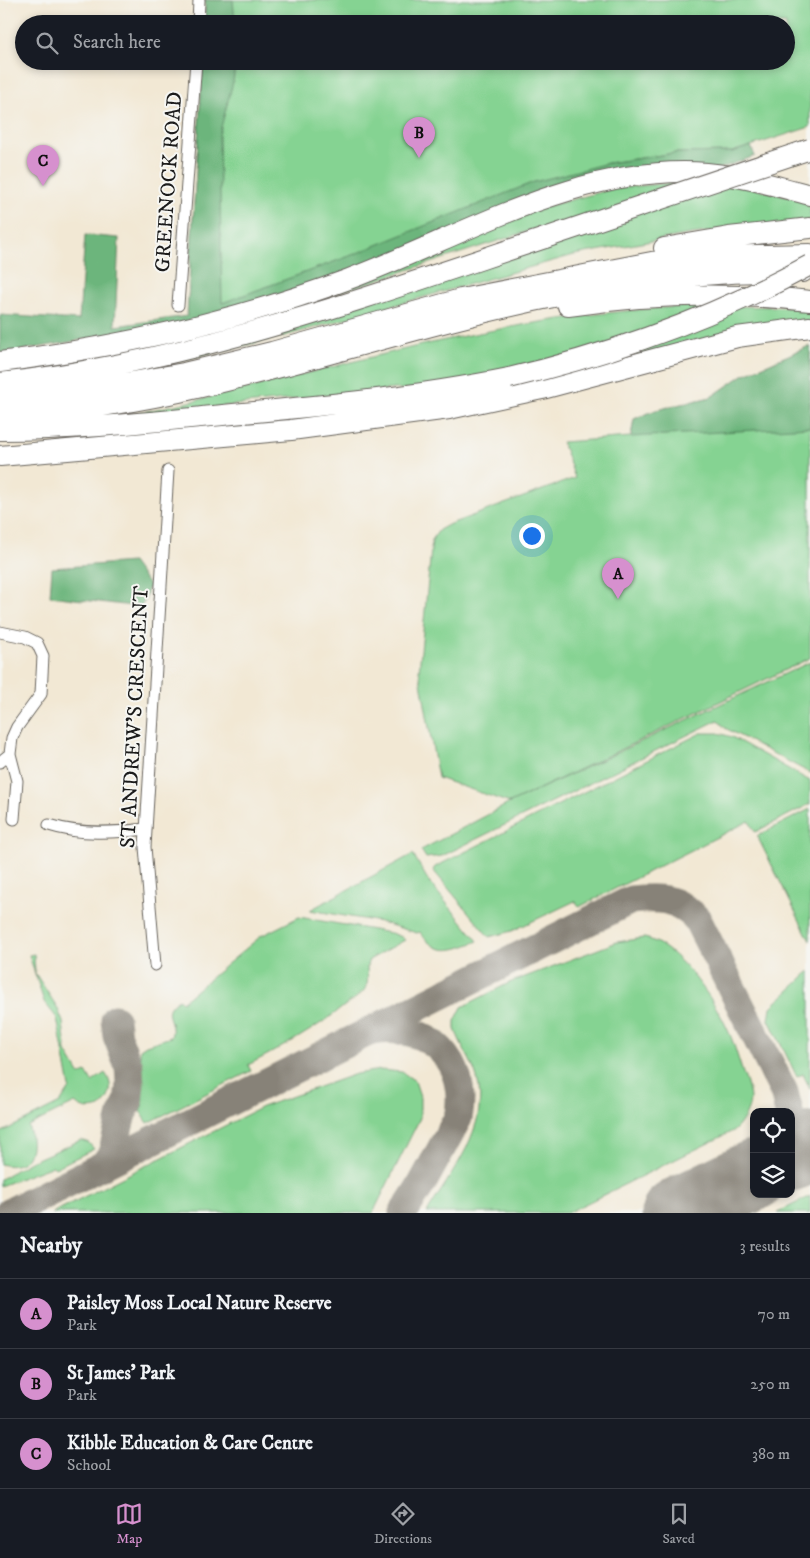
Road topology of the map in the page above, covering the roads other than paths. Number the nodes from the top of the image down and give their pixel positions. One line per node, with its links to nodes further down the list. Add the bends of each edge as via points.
1 (199, 0): 2 (street)
2 (198, 15)
3 (195, 70): 12 (street, GREENOCK ROAD)
4 (810, 149): 16 (highway, bridge, via 327,310 105,366)
5 (810, 195): 15 (highway, via 707,173 654,174 607,181 501,214 348,279 235,316 116,344)
6 (810, 228): 10 (highway, via 660,249 554,272)
7 (810, 254): 10 (highway, via 662,260)
8 (810, 265): 19 (highway, bridge, via 753,295 633,344 509,378 353,403 134,423)
9 (810, 272): 14 (highway, via 732,272 655,278 598,287 450,321)
10 (461, 299): 17 (highway, via 184,373 86,390)
11 (810, 301): 14 (highway, via 726,295 614,300 532,311)
12 (178, 305)
13 (810, 327): 20 (highway, via 729,339 542,389 449,409 291,430)
14 (311, 359): 18 (highway, via 150,398 79,409)
15 (0, 362)
16 (0, 383)
17 (0, 398)
18 (0, 415)
19 (0, 430)
20 (0, 456)
21 (168, 471): 27 (street, ST ANDREW'S CRESCENT)
22 (0, 632): 23 (street, via 37,643 43,656 41,694 17,727)
23 (10, 754): 24 (street); 25 (street, via 17,781)
24 (0, 762)
25 (14, 819)
26 (49, 825): 27 (street, via 80,832)
27 (146, 829): 28 (street, ST ANDREW'S CRESCENT)
28 (154, 965)

